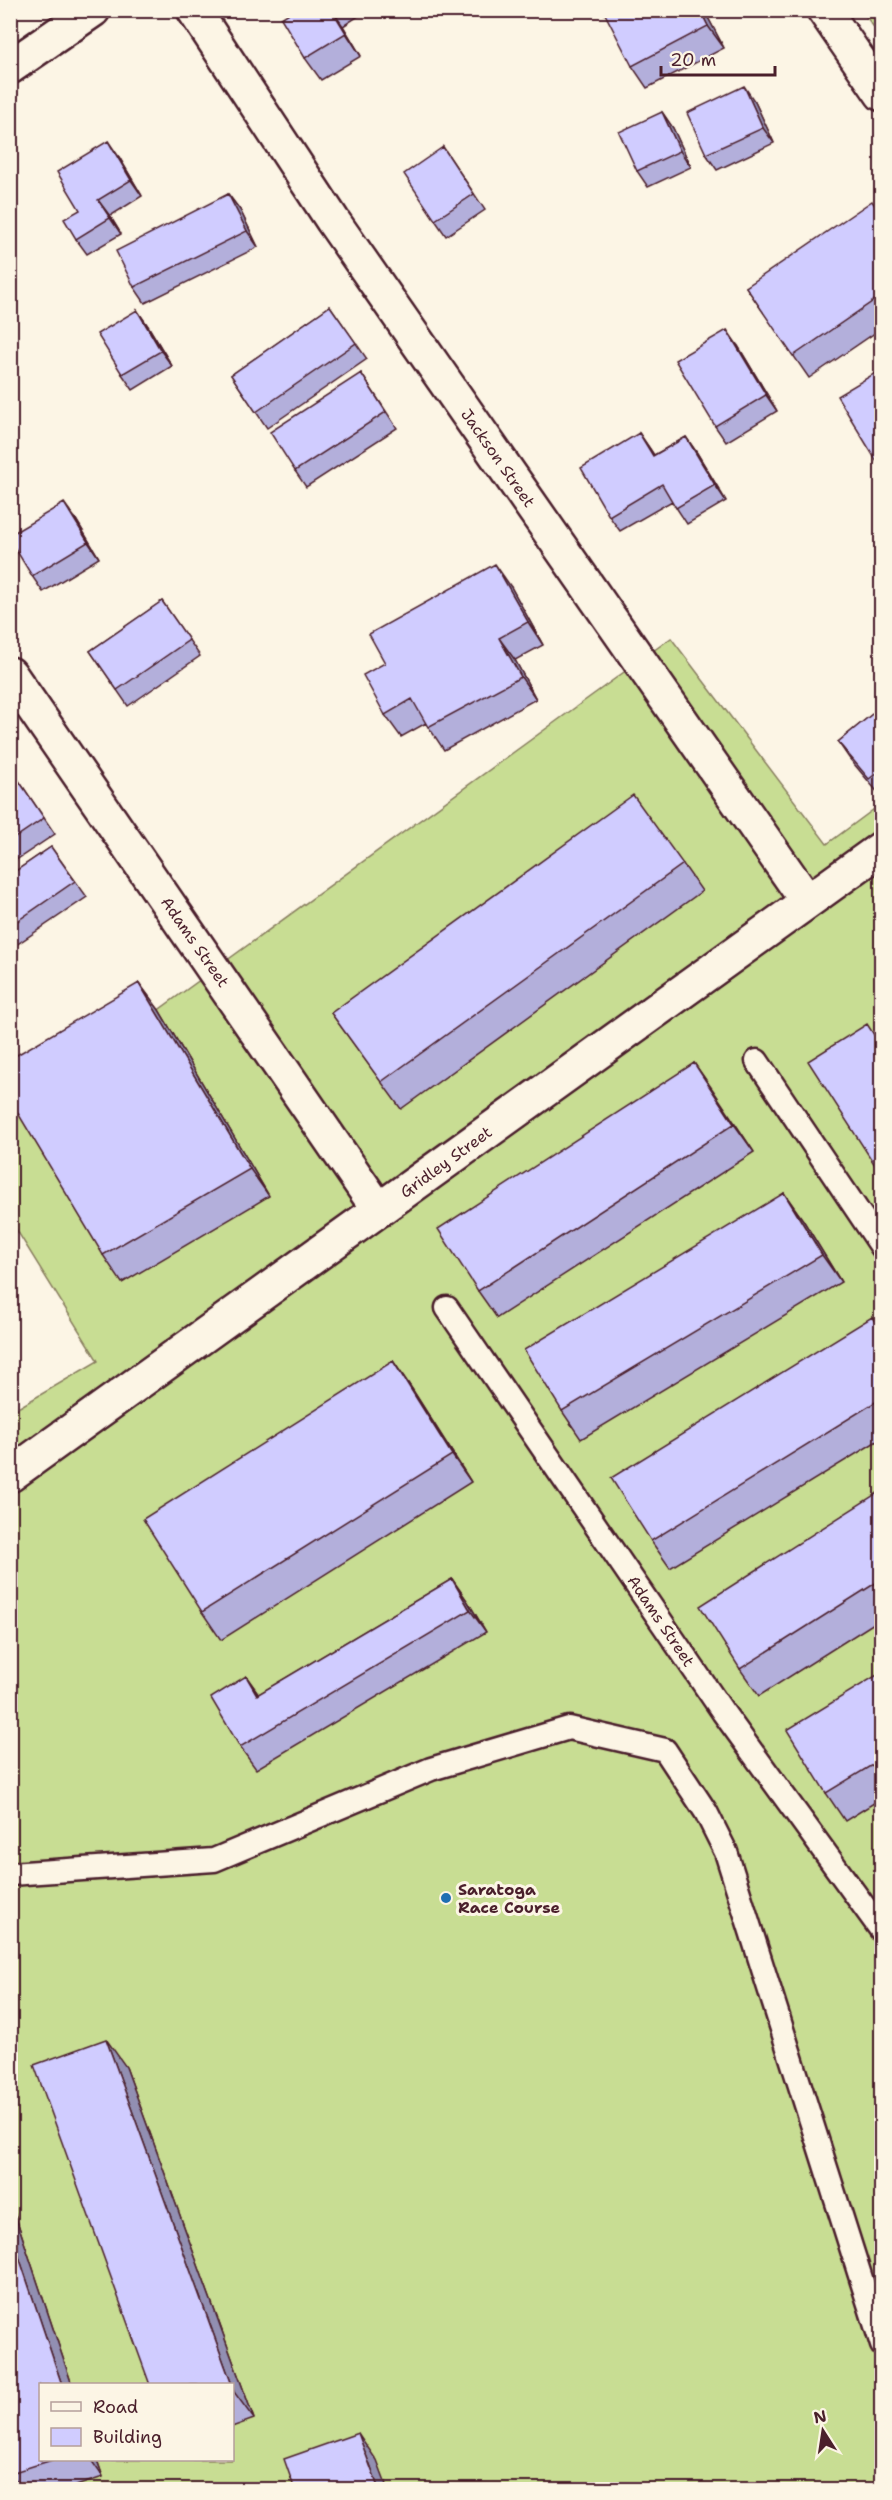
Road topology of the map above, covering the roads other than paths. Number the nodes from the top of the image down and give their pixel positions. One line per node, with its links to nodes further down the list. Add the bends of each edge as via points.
1 (93, 10): 4 (street)
2 (194, 10): 8 (street, Jackson Street, via 333,221)
3 (824, 10): 5 (street)
4 (10, 67)
5 (882, 94)
6 (10, 674): 10 (street, Adams Street)
7 (882, 848): 8 (street, Gridley Street)
8 (807, 901): 10 (street, Gridley Street)
9 (757, 1060): 11 (lane)
10 (379, 1210): 13 (street, Gridley Street)
11 (882, 1247)
12 (447, 1308): 15 (lane, Adams Street, via 723,1712)
13 (10, 1475)
14 (10, 1874): 16 (lane, via 214,1860 431,1769 569,1728 665,1750 706,1812 726,1852)
15 (882, 1931)
16 (882, 2345)

